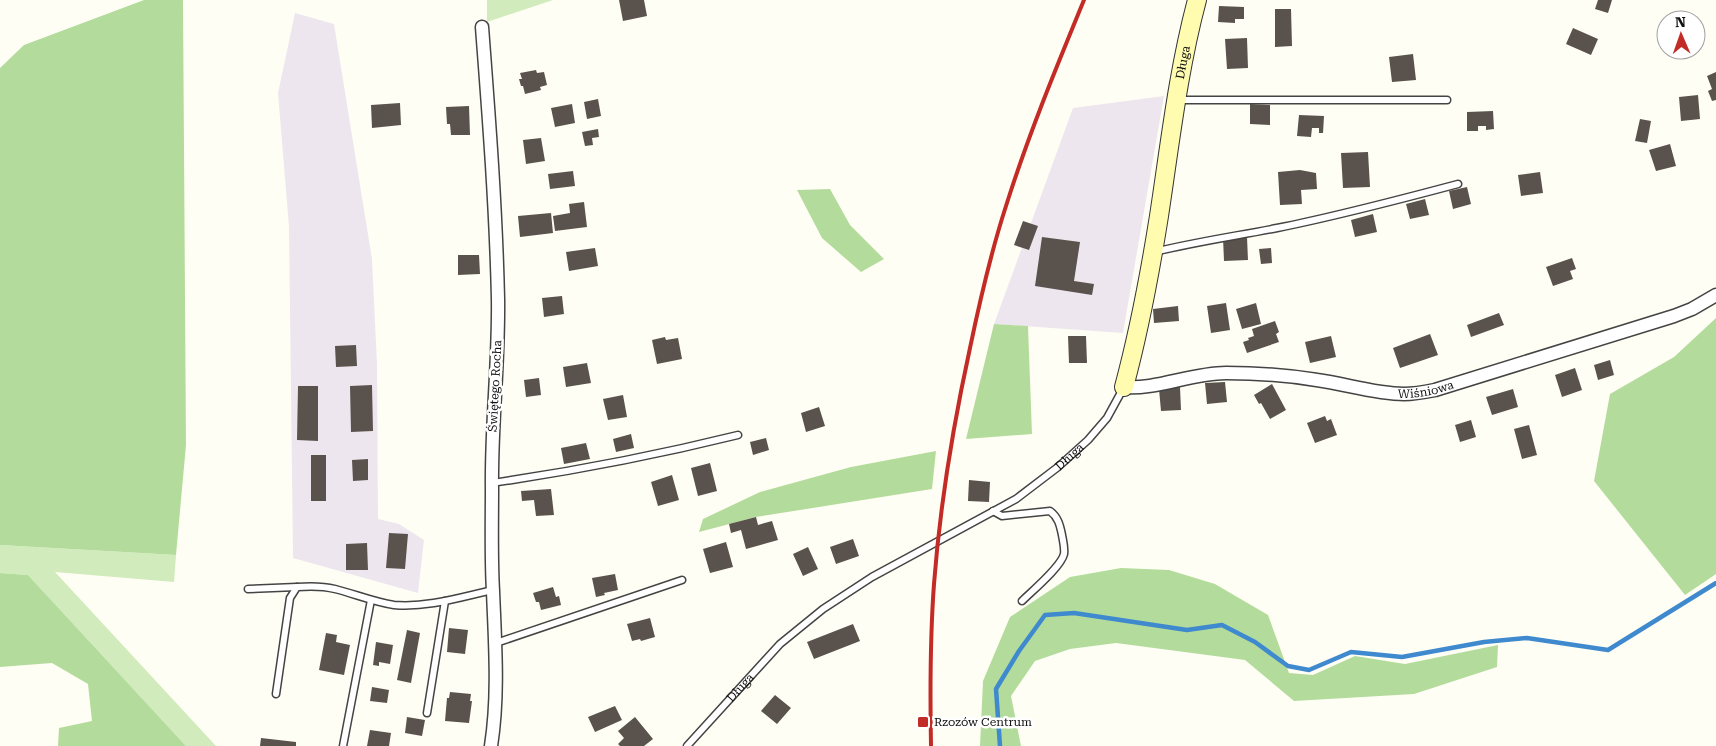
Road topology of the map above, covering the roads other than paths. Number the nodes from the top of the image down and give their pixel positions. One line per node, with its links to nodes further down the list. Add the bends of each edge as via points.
1 (1196, 0): 3 (street, Długa)
2 (482, 27): 10 (street, Świętego Rocha, via 498,300)
3 (1176, 100): 4 (lane); 6 (street, Długa)
4 (1447, 100)
5 (1458, 184): 6 (lane, via 1337,215)
6 (1153, 252): 8 (street, Długa)
7 (1716, 295): 8 (street, Wiśniowa, via 1674,316 1435,390 1384,393 1272,374 1223,373 1138,388)
8 (1124, 387): 11 (lane, Długa, via 1107,418 1088,440 1016,499)
9 (738, 435): 10 (lane, via 650,455)
10 (492, 483): 15 (street, Świętego Rocha)
11 (993, 512): 18 (lane, via 1002,516 1050,511 1057,516 1064,554 1058,565); 24 (lane, Długa, via 847,592 799,627)
12 (682, 580): 19 (lane)
13 (297, 587): 14 (lane); 16 (lane, via 334,588); 20 (lane, via 290,598)
14 (248, 589)
15 (492, 590): 17 (lane); 19 (street, Świętego Rocha)
16 (371, 600): 17 (lane, via 396,605); 22 (lane)
17 (445, 601): 21 (lane)
18 (1022, 601)
19 (496, 643): 23 (street, Świętego Rocha)
20 (276, 694)
21 (427, 714)
22 (343, 746)
23 (491, 746)
24 (686, 746)

